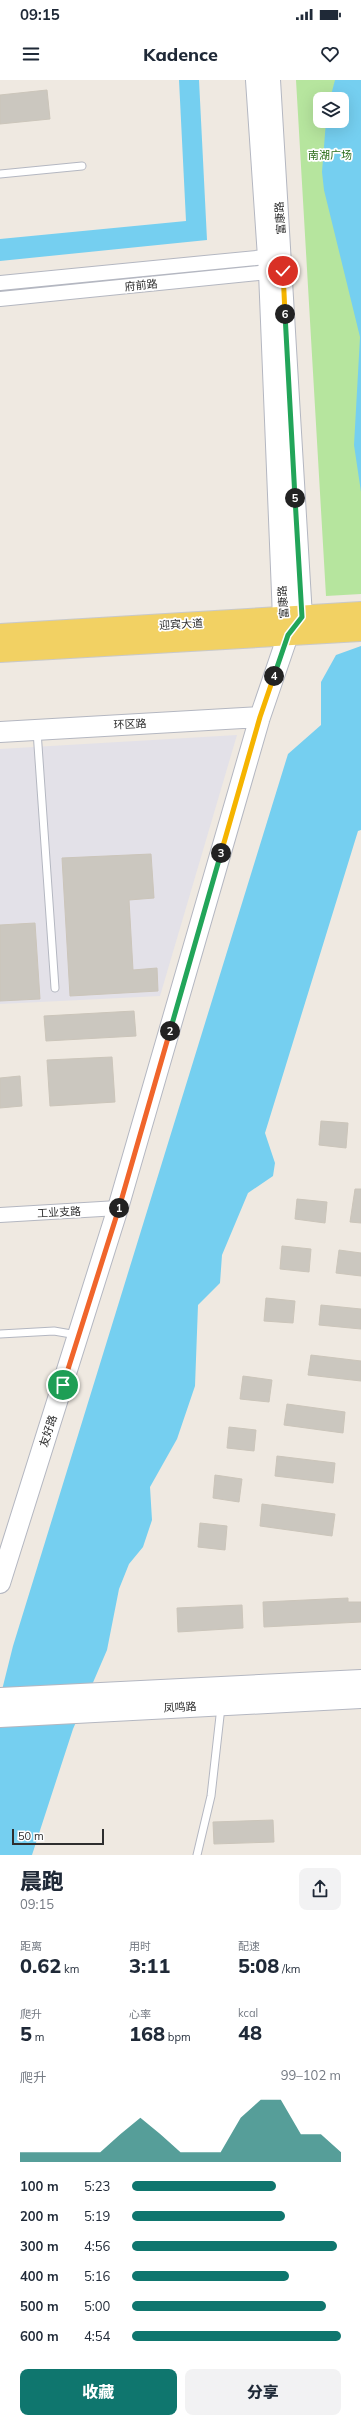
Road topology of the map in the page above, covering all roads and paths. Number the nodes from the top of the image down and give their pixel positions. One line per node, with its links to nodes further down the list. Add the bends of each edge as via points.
1 (256, 80): 5 (street, 富康路)
2 (270, 80): 5 (street, 富康路)
3 (82, 166): 4 (lane)
4 (0, 174)
5 (276, 264): 6 (street, 府前路); 7 (street, 府前路); 9 (street, 富康路)
6 (0, 283)
7 (0, 299)
8 (361, 613): 9 (main road, 迎宾大道)
9 (291, 623): 10 (main road, 迎宾大道); 11 (main road, 迎宾大道); 12 (main road, 迎宾大道); 13 (street, 友好路)
10 (361, 630)
11 (0, 635)
12 (0, 651)
13 (260, 717): 14 (street, 环区路); 17 (street, 友好路)
14 (37, 730): 15 (street, 环区路); 16 (lane)
15 (0, 732)
16 (55, 988)
17 (118, 1208): 18 (street, 工业支路); 20 (street, 友好路)
18 (0, 1215)
19 (0, 1334): 20 (lane, via 54,1331)
20 (79, 1335): 21 (street, 友好路)
21 (0, 1583)
22 (361, 1680): 23 (street, 凤鸣路)
23 (0, 1698)
24 (361, 1698): 25 (street, 凤鸣路)
25 (221, 1704): 26 (street, 凤鸣路); 27 (lane, via 211,1796)
26 (0, 1717)
27 (197, 1855)

